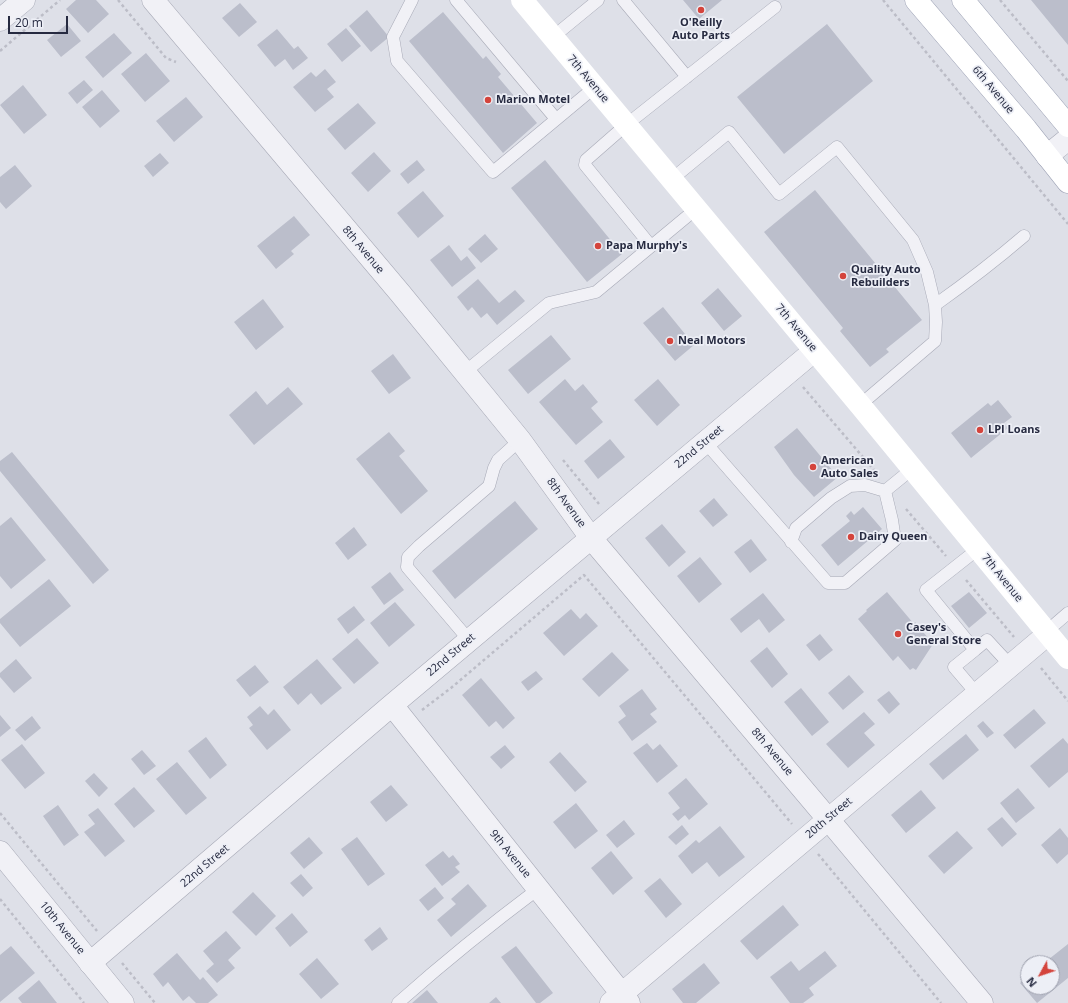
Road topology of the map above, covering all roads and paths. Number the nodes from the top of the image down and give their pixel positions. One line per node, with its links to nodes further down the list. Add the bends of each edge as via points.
1 (24, 0): 15 (street)
2 (60, 0): 17 (path)
3 (118, 0): 18 (path, via 166,58)
4 (153, 0): 35 (street, 8th Avenue)
5 (412, 0): 22 (lane, via 393,37 397,61 493,172)
6 (456, 0): 22 (lane)
7 (522, 0): 16 (main road, 7th Avenue)
8 (598, 0): 16 (lane)
9 (623, 0): 19 (lane)
10 (883, 0): 30 (path)
11 (916, 0): 26 (main road, 6th Avenue)
12 (963, 0): 24 (main road)
13 (1000, 0): 20 (path)
14 (775, 7): 19 (lane)
15 (0, 20)
16 (553, 37): 21 (main road, 7th Avenue)
17 (0, 51)
18 (178, 63)
19 (687, 76): 23 (lane)
20 (1068, 81)
21 (595, 87): 22 (lane); 23 (main road, 7th Avenue)
22 (556, 119)
23 (626, 125): 27 (main road, 7th Avenue); 32 (lane, via 586,160 585,165)
24 (1068, 126)
25 (1068, 139): 26 (street)
26 (1048, 156): 28 (main road, 6th Avenue)
27 (672, 179): 29 (main road, 7th Avenue); 33 (lane, via 729,132 779,194 837,147 913,240 927,272)
28 (1068, 182)
29 (696, 209): 32 (lane); 34 (main road, 7th Avenue)
30 (1068, 224)
31 (1024, 236): 33 (lane)
32 (651, 246): 35 (lane, via 596,292 549,303)
33 (935, 305): 37 (lane, via 935,341)
34 (814, 351): 37 (main road, 7th Avenue); 39 (street, 22nd Street)
35 (465, 372): 38 (street, 8th Avenue)
36 (802, 385): 42 (path)
37 (860, 405): 41 (main road, 7th Avenue)
38 (520, 440): 44 (street, 8th Avenue); 50 (lane, via 498,460 489,486 408,558 407,567)
39 (705, 442): 44 (street, 22nd Street); 45 (lane)
40 (561, 457): 43 (path, via 599,504)
41 (912, 469): 42 (lane); 46 (main road, 7th Avenue)
42 (887, 489): 45 (lane, via 865,485 850,486 831,498 796,528); 45 (lane, via 895,540 845,583 828,583); 47 (path)
43 (604, 504)
44 (591, 538): 50 (street, 22nd Street); 59 (street, 8th Avenue)
45 (791, 542)
46 (978, 549): 47 (lane); 49 (main road, 7th Avenue)
47 (955, 567): 51 (lane, via 926,590); 53 (path)
48 (1068, 613): 49 (lane)
49 (1047, 633): 52 (main road, 7th Avenue); 53 (street, 20th Street)
50 (469, 640): 56 (street, 22nd Street)
51 (975, 650): 53 (lane, via 988,640); 54 (lane, via 954,667)
52 (1068, 658)
53 (1019, 659): 54 (street, 20th Street); 55 (path)
54 (977, 694): 59 (street, 20th Street)
55 (1068, 701)
56 (392, 705): 63 (street, 9th Avenue); 67 (street, 22nd Street)
57 (420, 712): 60 (path, via 584,575)
58 (0, 813): 65 (path, via 95,929)
59 (828, 819): 68 (street, 20th Street); 74 (street, 8th Avenue)
60 (792, 824)
61 (0, 852): 67 (street, 10th Avenue)
62 (816, 852): 73 (path)
63 (538, 889): 68 (street, 9th Avenue); 72 (lane, via 492,923)
64 (0, 899): 69 (path)
65 (101, 924)
66 (120, 960): 71 (path)
67 (90, 963): 70 (street, 10th Avenue)
68 (621, 1000)
69 (84, 1003)
70 (123, 1003)
71 (155, 1003)
72 (398, 1003)
73 (941, 1003)
74 (982, 1003)

